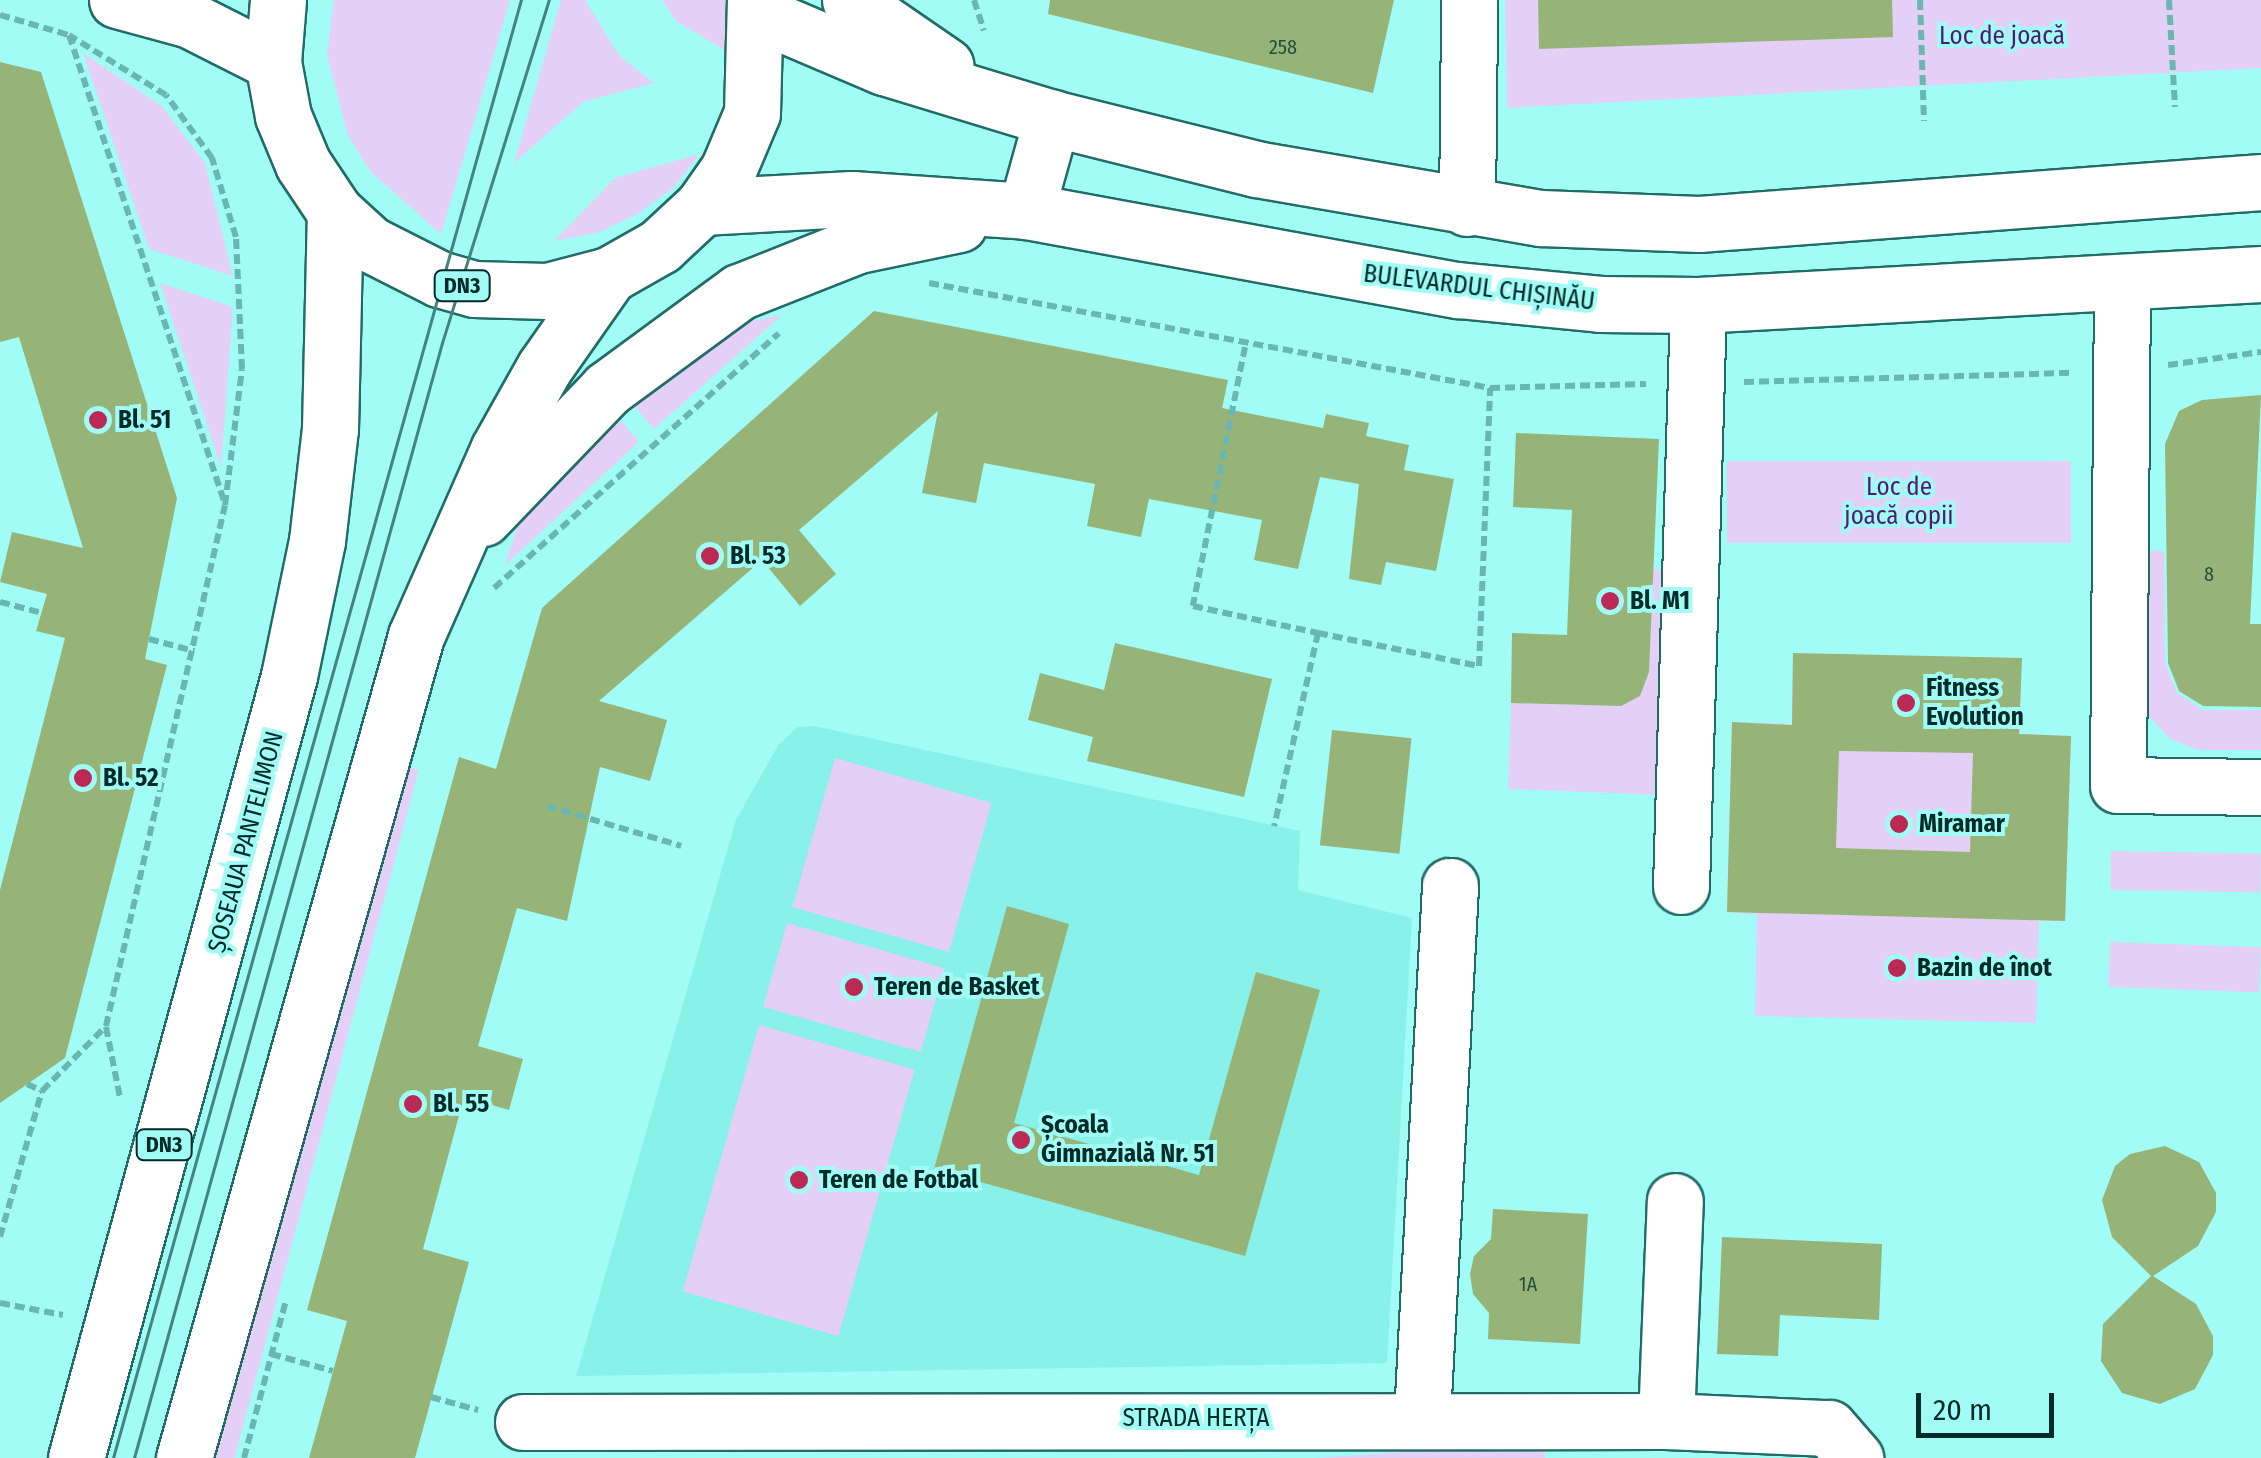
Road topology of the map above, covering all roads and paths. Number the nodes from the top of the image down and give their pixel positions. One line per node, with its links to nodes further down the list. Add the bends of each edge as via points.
1 (118, 0): 12 (main road, via 190,20)
2 (278, 0): 12 (main road, DN3)
3 (850, 0): 14 (main road, via 944,64)
4 (974, 0): 11 (path)
5 (1469, 0): 18 (main road)
6 (1920, 0): 15 (path)
7 (2169, 0): 13 (path)
8 (757, 7): 14 (main road, via 884,67); 17 (main road, DN3, via 758,84 746,134)
9 (0, 16): 10 (path)
10 (70, 34): 32 (path); 32 (path, via 166,95 212,158 236,237 243,292 242,369)
11 (986, 36)
12 (273, 62): 20 (main road, DN3, via 283,116 303,164)
13 (2175, 107)
14 (1052, 118): 18 (main road, via 1256,169); 19 (main road)
15 (1924, 121)
16 (2261, 182): 18 (main road, via 1698,224 1589,222)
17 (702, 207): 19 (main road, BULEVARDUL CHIȘINĂU, via 852,199); 21 (main road, DN3, via 660,246)
18 (1467, 208)
19 (1026, 211): 25 (main road, BULEVARDUL CHIȘINĂU, via 1458,290 1600,304); 33 (main road, via 858,245 739,292 608,388)
20 (335, 212): 21 (main road, DN3, via 411,268 474,289 547,291); 58 (main road, ȘOSEAUA PANTELIMON / DN3, via 330,429 317,541 290,676)
21 (609, 274): 33 (main road, DN3, via 544,368)
22 (2261, 274): 24 (main road, BULEVARDUL CHIȘINĂU)
23 (913, 280): 27 (path)
24 (2122, 283): 25 (main road, BULEVARDUL CHIȘINĂU); 29 (main road)
25 (1698, 305): 30 (main road)
26 (782, 331): 34 (path)
27 (1246, 347): 31 (path); 37 (path, via 1194,606)
28 (2261, 352): 29 (path)
29 (2121, 372): 30 (path); 40 (main road, via 2118,785)
30 (1698, 383): 31 (path); 45 (main road)
31 (1490, 388): 37 (path, via 1479,666)
32 (225, 506): 39 (path)
33 (450, 552): 59 (main road, DN3, via 388,721)
34 (490, 591)
35 (0, 602): 36 (path)
36 (42, 613)
37 (1318, 633): 42 (path)
38 (149, 639): 39 (path)
39 (194, 650): 47 (path, via 106,1026)
40 (2261, 787)
41 (548, 806): 43 (path)
42 (1274, 826)
43 (681, 846)
44 (1450, 886): 55 (main road)
45 (1681, 886)
46 (27, 1084): 47 (path)
47 (42, 1091): 49 (path)
48 (1675, 1202): 57 (main road)
49 (0, 1237)
50 (291, 1279): 53 (path)
51 (0, 1303): 52 (path)
52 (72, 1317)
53 (272, 1354): 54 (path); 60 (path)
54 (334, 1371)
55 (1422, 1417): 56 (main road, STRADA HERȚA); 57 (main road, STRADA HERȚA)
56 (523, 1422)
57 (1666, 1422): 61 (main road, STRADA HERȚA, via 1830,1428)
58 (76, 1458)
59 (184, 1458)
60 (244, 1458)
61 (1855, 1458)

